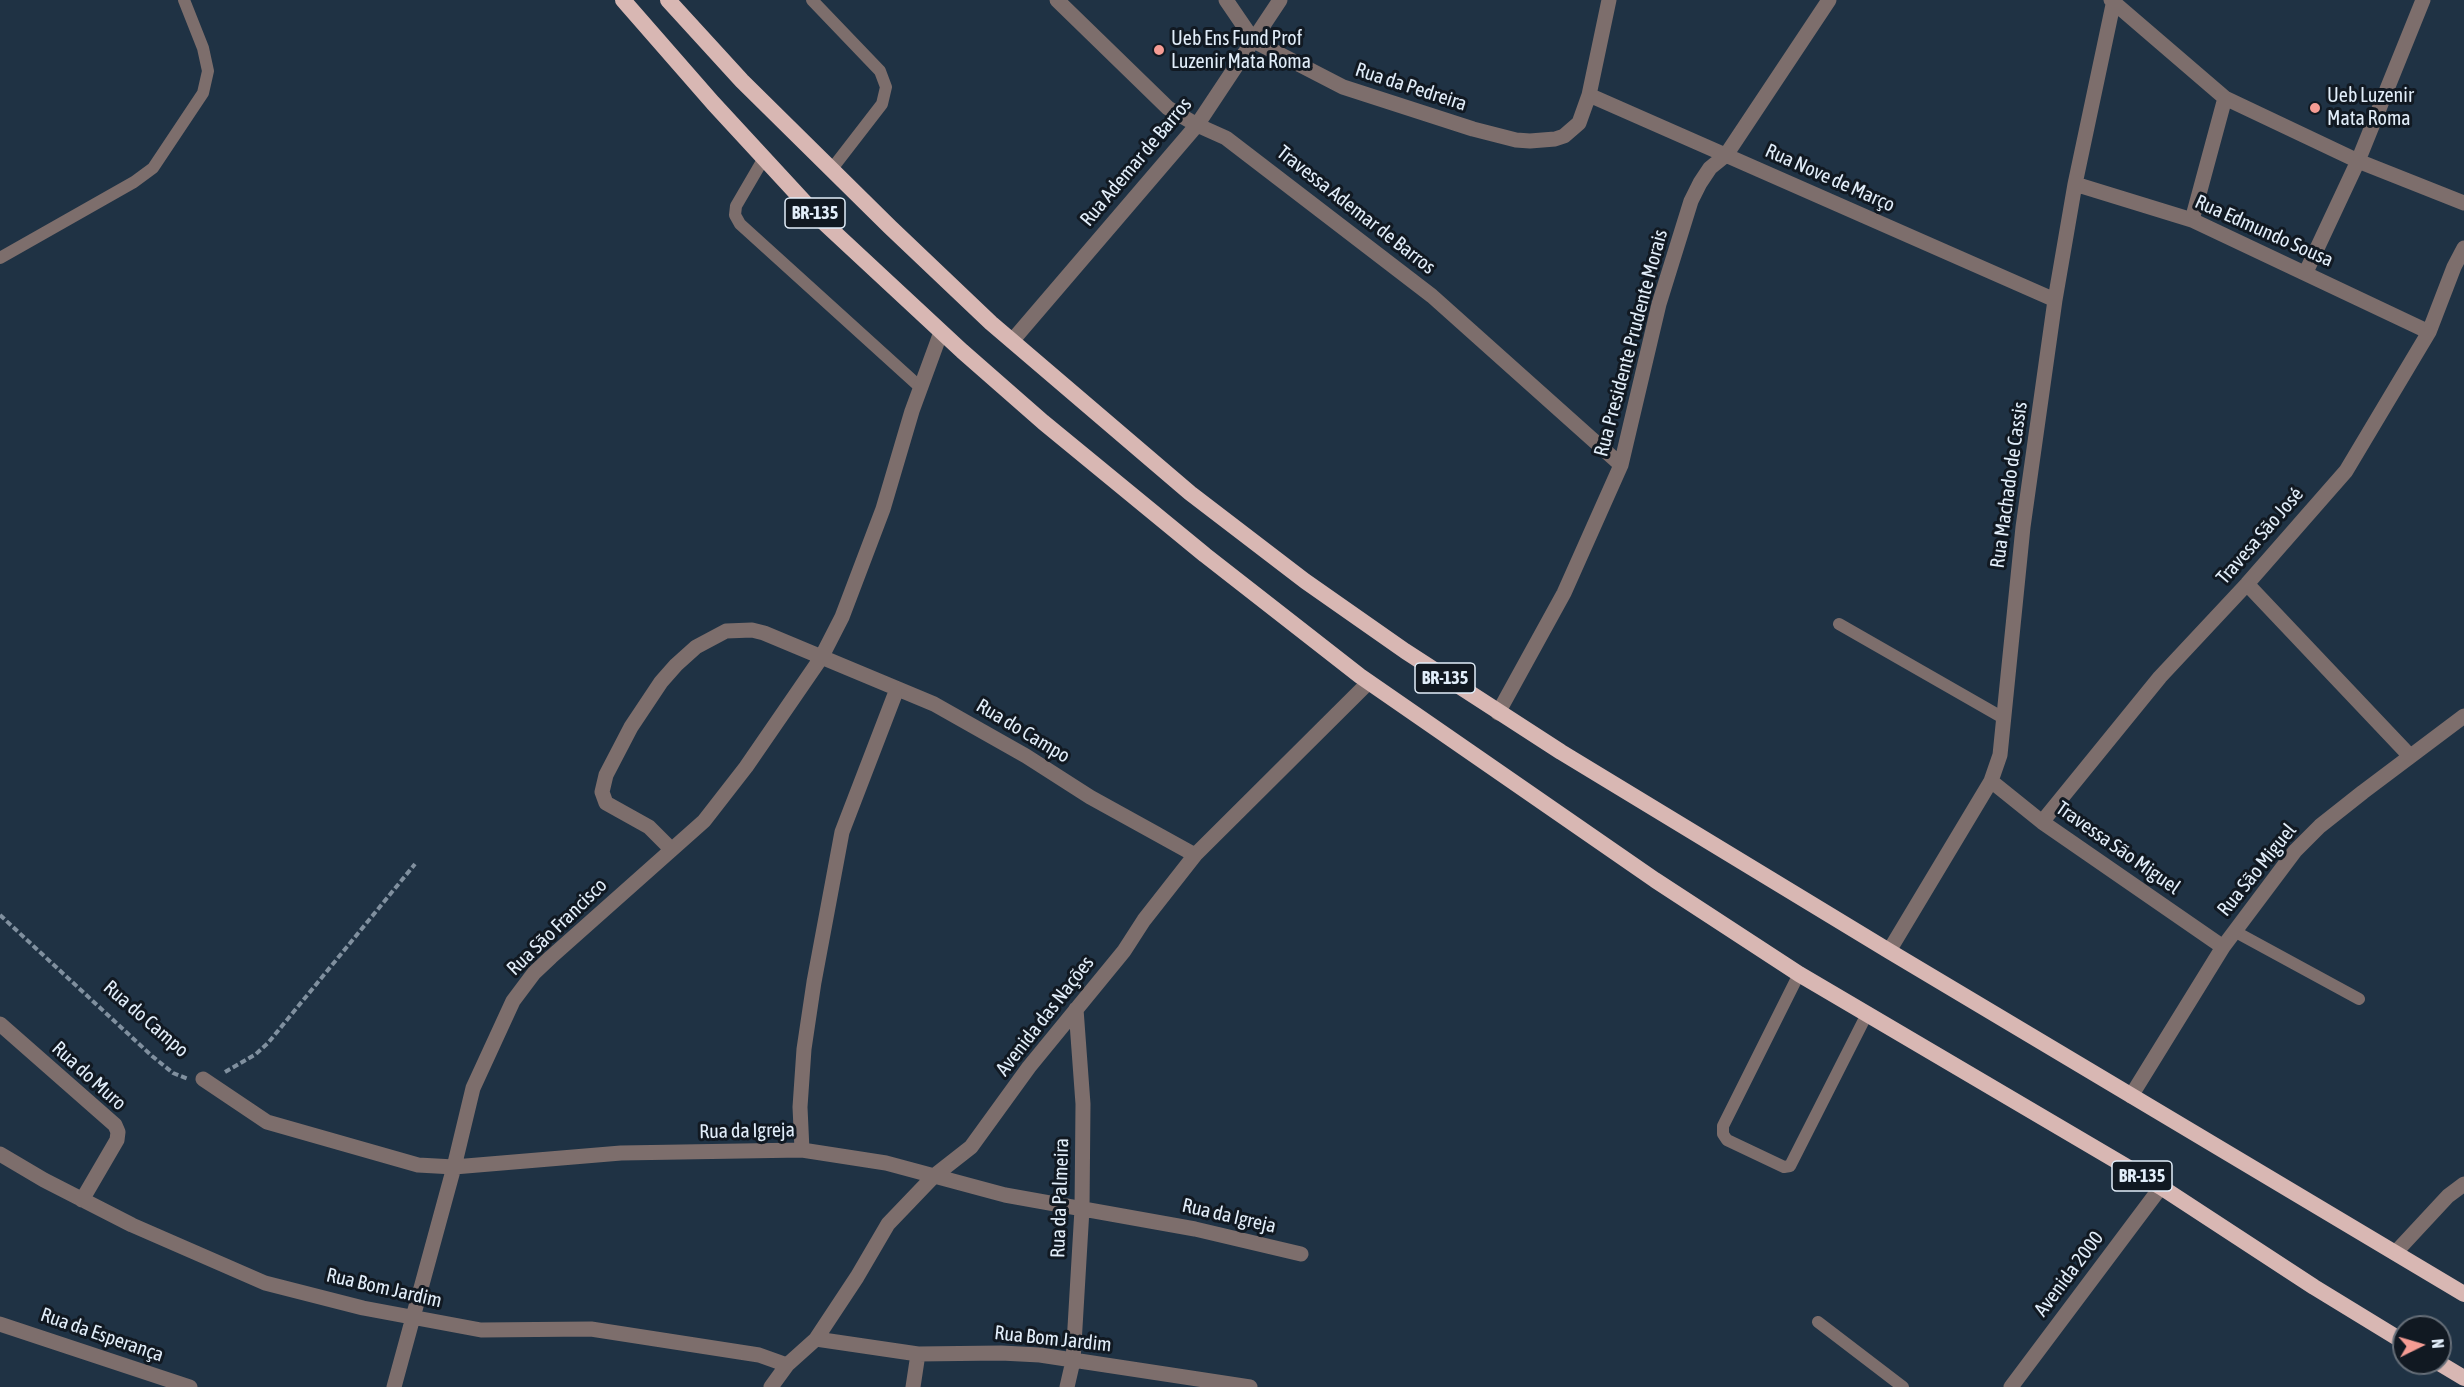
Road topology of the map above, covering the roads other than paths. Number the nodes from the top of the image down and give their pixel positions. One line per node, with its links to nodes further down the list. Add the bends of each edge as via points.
1 (184, 0): 24 (lane, via 208,71 203,93 153,168)
2 (623, 0): 17 (highway, BR-135)
3 (668, 0): 19 (highway, BR-135)
4 (812, 0): 19 (lane, via 880,70 886,87 882,104)
5 (1057, 0): 15 (street, Travessa Ademar de Barros, via 1168,108)
6 (1226, 0): 12 (street, Rua da Pedreira)
7 (1280, 0): 12 (street, Rua Ademar de Barros)
8 (1609, 0): 13 (street, Rua da Pedreira)
9 (1829, 0): 16 (street, Rua Presidente Prudente Morais)
10 (2423, 0): 18 (street)
11 (2113, 1): 14 (street); 20 (street, Rua Machado de Cassis)
12 (1254, 41): 13 (street, Rua da Pedreira, via 1343,87 1516,140 1547,141 1564,136 1579,123); 15 (street, Rua Ademar de Barros)
13 (1589, 95): 16 (street, Rua Nove de Março)
14 (2225, 98): 18 (street); 22 (street)
15 (1197, 125): 29 (street, Rua Ademar de Barros); 31 (street, Travessa Ademar de Barros, via 1234,143 1432,296)
16 (1726, 155): 26 (street, Rua Nove de Março); 31 (street, Rua Presidente Prudente Morais, via 1710,168 1691,201 1659,304)
17 (764, 158): 27 (highway, BR-135, via 821,220); 30 (lane, via 736,206 740,224)
18 (2358, 161): 21 (street); 25 (street)
19 (831, 170): 29 (highway, BR-135)
20 (2075, 184): 22 (street, Rua Edmundo Sousa); 26 (street, Rua Machado de Cassis)
21 (2464, 203)
22 (2192, 220): 25 (street, Rua Edmundo Sousa)
23 (2464, 248): 28 (street, Travesa São José)
24 (0, 258)
25 (2306, 272): 28 (street, Rua Edmundo Sousa)
26 (2055, 300): 39 (street, Rua Machado de Cassis, via 2022,538)
27 (941, 332): 30 (street); 35 (highway, BR-135, via 1205,555)
28 (2429, 332): 32 (street, Travesa São José, via 2346,471)
29 (1012, 341): 37 (highway, BR-135, via 1216,513 1305,581)
30 (921, 388): 34 (street, via 883,509 842,617)
31 (1621, 465): 37 (street, Rua Presidente Prudente Morais, via 1564,593)
32 (2247, 584): 40 (street); 42 (street, Travesa São José, via 2160,677)
33 (1839, 624): 39 (lane)
34 (821, 658): 36 (street, Rua do Campo); 43 (street, Rua São Francisco, via 704,821); 43 (street, Rua do Campo, via 764,633 726,631 696,648 661,682 613,760 602,792 606,803 649,826)
35 (1369, 682): 44 (street, Avenida das Nações); 48 (highway, BR-135)
36 (897, 689): 44 (street, Rua do Campo, via 934,704); 55 (street, via 842,832 809,1014 800,1107)
37 (1498, 712): 47 (highway, BR-135)
38 (2464, 716): 40 (street, Rua São Miguel)
39 (2005, 719): 41 (street, Rua Machado de Cassis, via 2000,755)
40 (2409, 756): 45 (street, Rua São Miguel, via 2320,826 2295,851)
41 (1991, 781): 42 (street, Travessa São Miguel); 47 (street, Rua Machado de Cassis)
42 (2042, 822): 46 (street, Travessa São Miguel)
43 (671, 849): 57 (street, Rua São Francisco, via 534,973 513,1001 473,1088)
44 (1195, 855): 50 (street, Avenida das Nações)
45 (2234, 932): 46 (street, Rua São Miguel); 49 (lane)
46 (2223, 946): 54 (street, Rua São Miguel)
47 (1889, 951): 54 (highway, BR-135)
48 (1799, 974): 51 (highway, BR-135); 51 (lane, via 1723,1126 1727,1140 1784,1167 1790,1166)
49 (2360, 999)
50 (1076, 1009): 58 (street, Avenida das Nações, via 971,1147); 62 (street, Rua da Palmeira, via 1083,1104)
51 (1867, 1014): 60 (highway, BR-135)
52 (0, 1024): 61 (street, Rua do Muro, via 115,1125 117,1140)
53 (202, 1079): 57 (street, Rua da Igreja, via 267,1122 397,1161)
54 (2131, 1096): 63 (highway, BR-135)
55 (802, 1150): 57 (street, Rua da Igreja, via 621,1153); 58 (street, Rua da Igreja, via 886,1163)
56 (0, 1154): 61 (street, Rua Bom Jardim)
57 (454, 1167): 66 (street, Rua São Francisco)
58 (934, 1176): 62 (street, Rua da Igreja, via 1005,1195); 70 (street, Avenida das Nações, via 888,1224)
59 (2464, 1184): 63 (street)
60 (2161, 1187): 69 (highway, BR-135); 81 (street, Avenida 2000)
61 (82, 1200): 66 (street, Rua Bom Jardim, via 265,1282)
62 (1082, 1209): 64 (street, Rua da Igreja, via 1195,1229); 72 (street, Rua da Palmeira)
63 (2395, 1253): 65 (highway, BR-135)
64 (1301, 1254)
65 (2464, 1294)
66 (413, 1318): 73 (street, Rua Bom Jardim, via 481,1330 591,1329 759,1355); 75 (street, Rua São Francisco)
67 (1818, 1322): 80 (lane)
68 (0, 1324): 74 (street, Rua da Esperança)
69 (2392, 1335)
70 (816, 1339): 71 (street, Rua Bom Jardim); 73 (street, Avenida das Nações)
71 (918, 1354): 72 (street, Rua Bom Jardim, via 1011,1353); 77 (street)
72 (1073, 1361): 78 (street, Rua da Palmeira); 79 (street, Rua Bom Jardim)
73 (786, 1365): 76 (street, Avenida das Nações)
74 (190, 1387)
75 (394, 1387)
76 (771, 1387)
77 (914, 1387)
78 (1067, 1387)
79 (1250, 1387)
80 (1903, 1387)
81 (2011, 1387)

